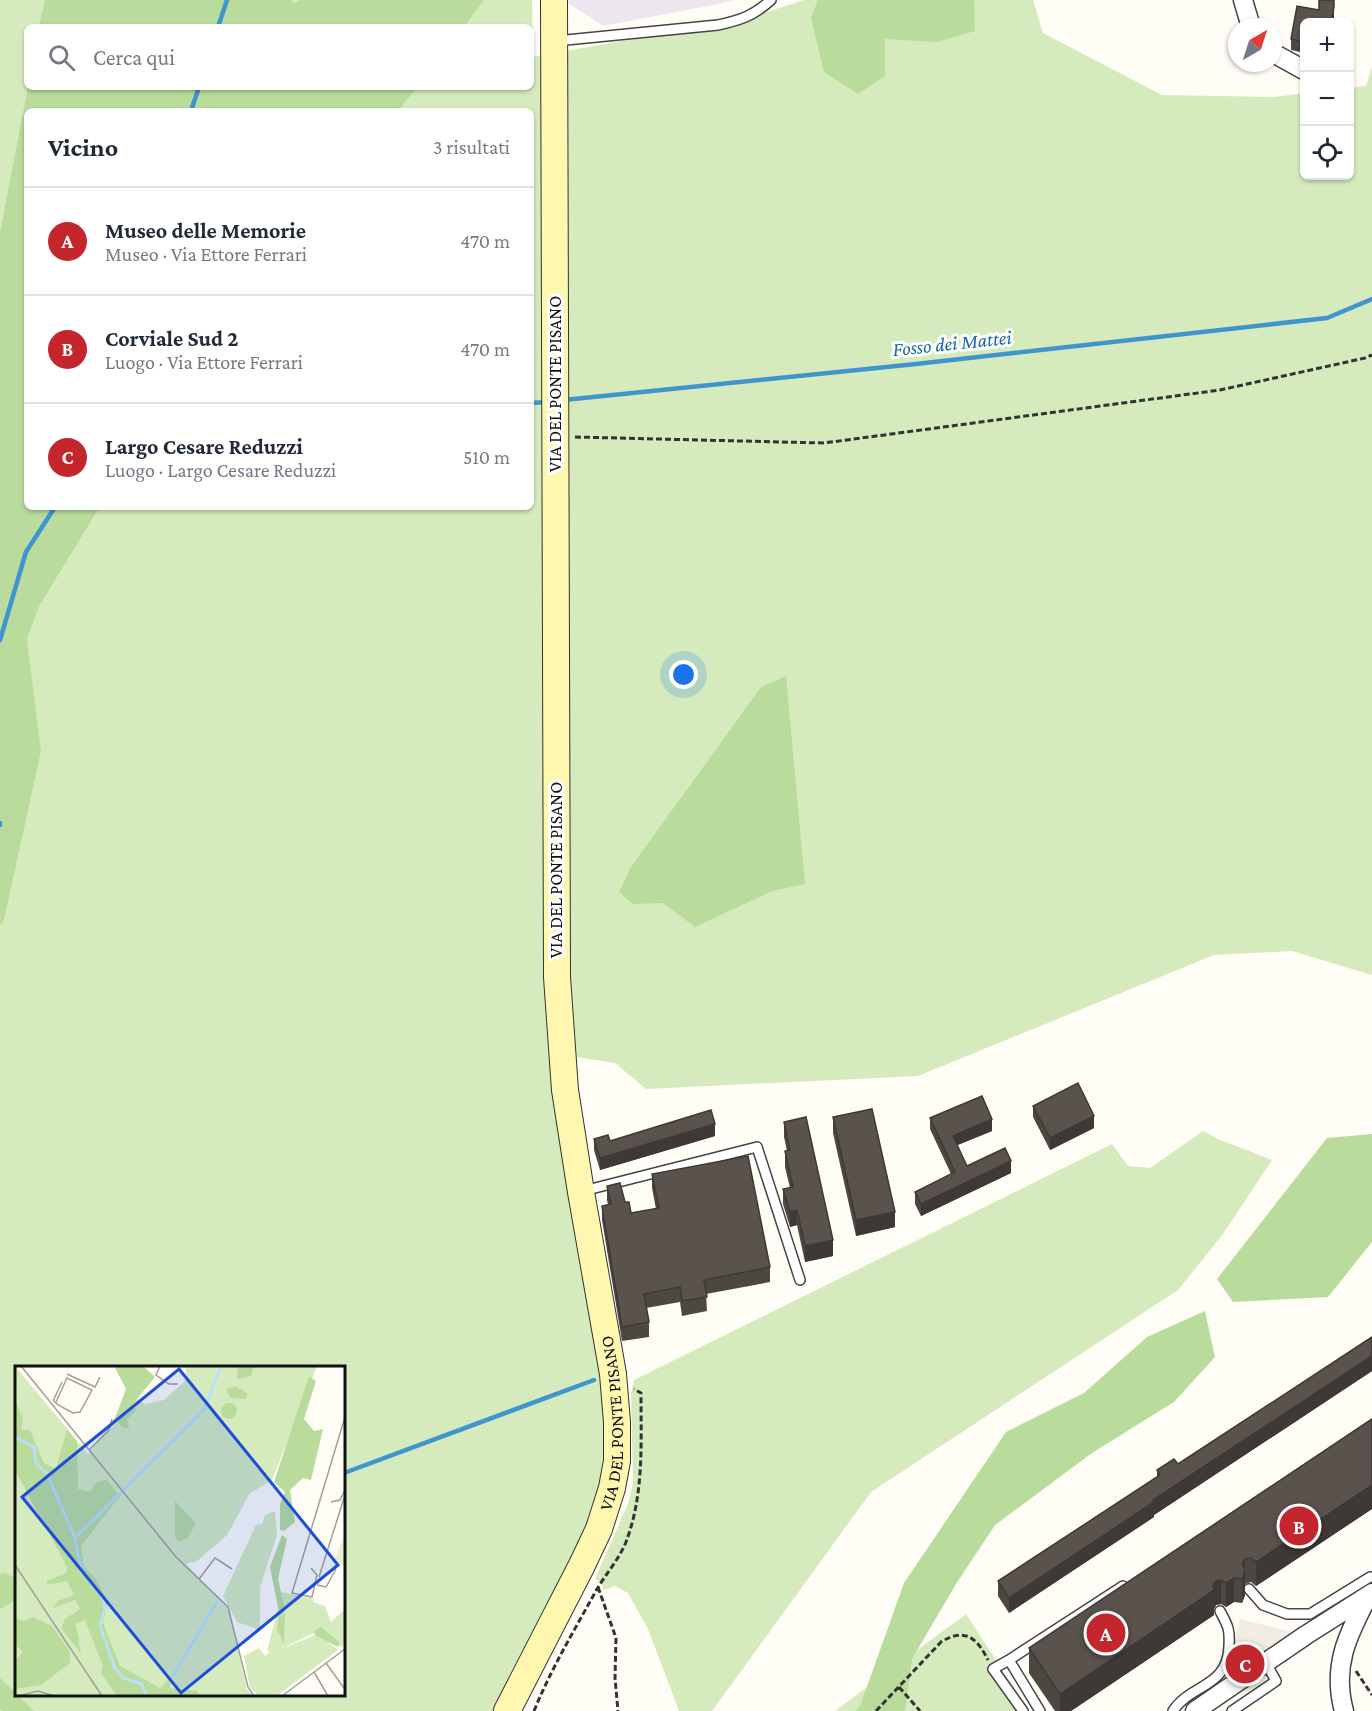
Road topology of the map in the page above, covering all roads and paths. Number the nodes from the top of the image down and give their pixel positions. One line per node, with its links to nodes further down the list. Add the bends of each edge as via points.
1 (554, 0): 5 (street, VIA DEL PONTE PISANO)
2 (771, 0): 5 (lane, via 740,21)
3 (1243, 0): 4 (street)
4 (1248, 18)
5 (554, 41): 9 (street, VIA DEL PONTE PISANO)
6 (1282, 58): 7 (street)
7 (1300, 68)
8 (1372, 354): 9 (path, via 1220,390 824,443)
9 (555, 433): 10 (street, VIA DEL PONTE PISANO, via 557,977 565,1090)
10 (581, 1192): 11 (lane, via 757,1147); 23 (street, VIA DEL PONTE PISANO, via 613,1374 616,1469 599,1529)
11 (800, 1280)
12 (1372, 1577): 14 (lane, via 1310,1614 1287,1614 1263,1605)
13 (1128, 1583): 17 (lane)
14 (1249, 1589)
15 (1370, 1594): 18 (street); 33 (street, via 1341,1657)
16 (1220, 1611): 30 (lane, via 1230,1629 1229,1656 1221,1674)
17 (1009, 1660): 20 (lane); 29 (lane)
18 (1266, 1663): 31 (street); 32 (lane, via 1276,1681)
19 (1355, 1668): 22 (path)
20 (993, 1669): 21 (path, via 981,1646 968,1636 956,1635 941,1642); 28 (lane)
21 (899, 1687): 26 (path); 27 (path)
22 (1372, 1695)
23 (507, 1711)
24 (534, 1711): 25 (path, via 598,1587 616,1638)
25 (618, 1711)
26 (876, 1711)
27 (920, 1711)
28 (1023, 1711)
29 (1040, 1711)
30 (1173, 1711)
31 (1196, 1711)
32 (1232, 1711)
33 (1344, 1711)

